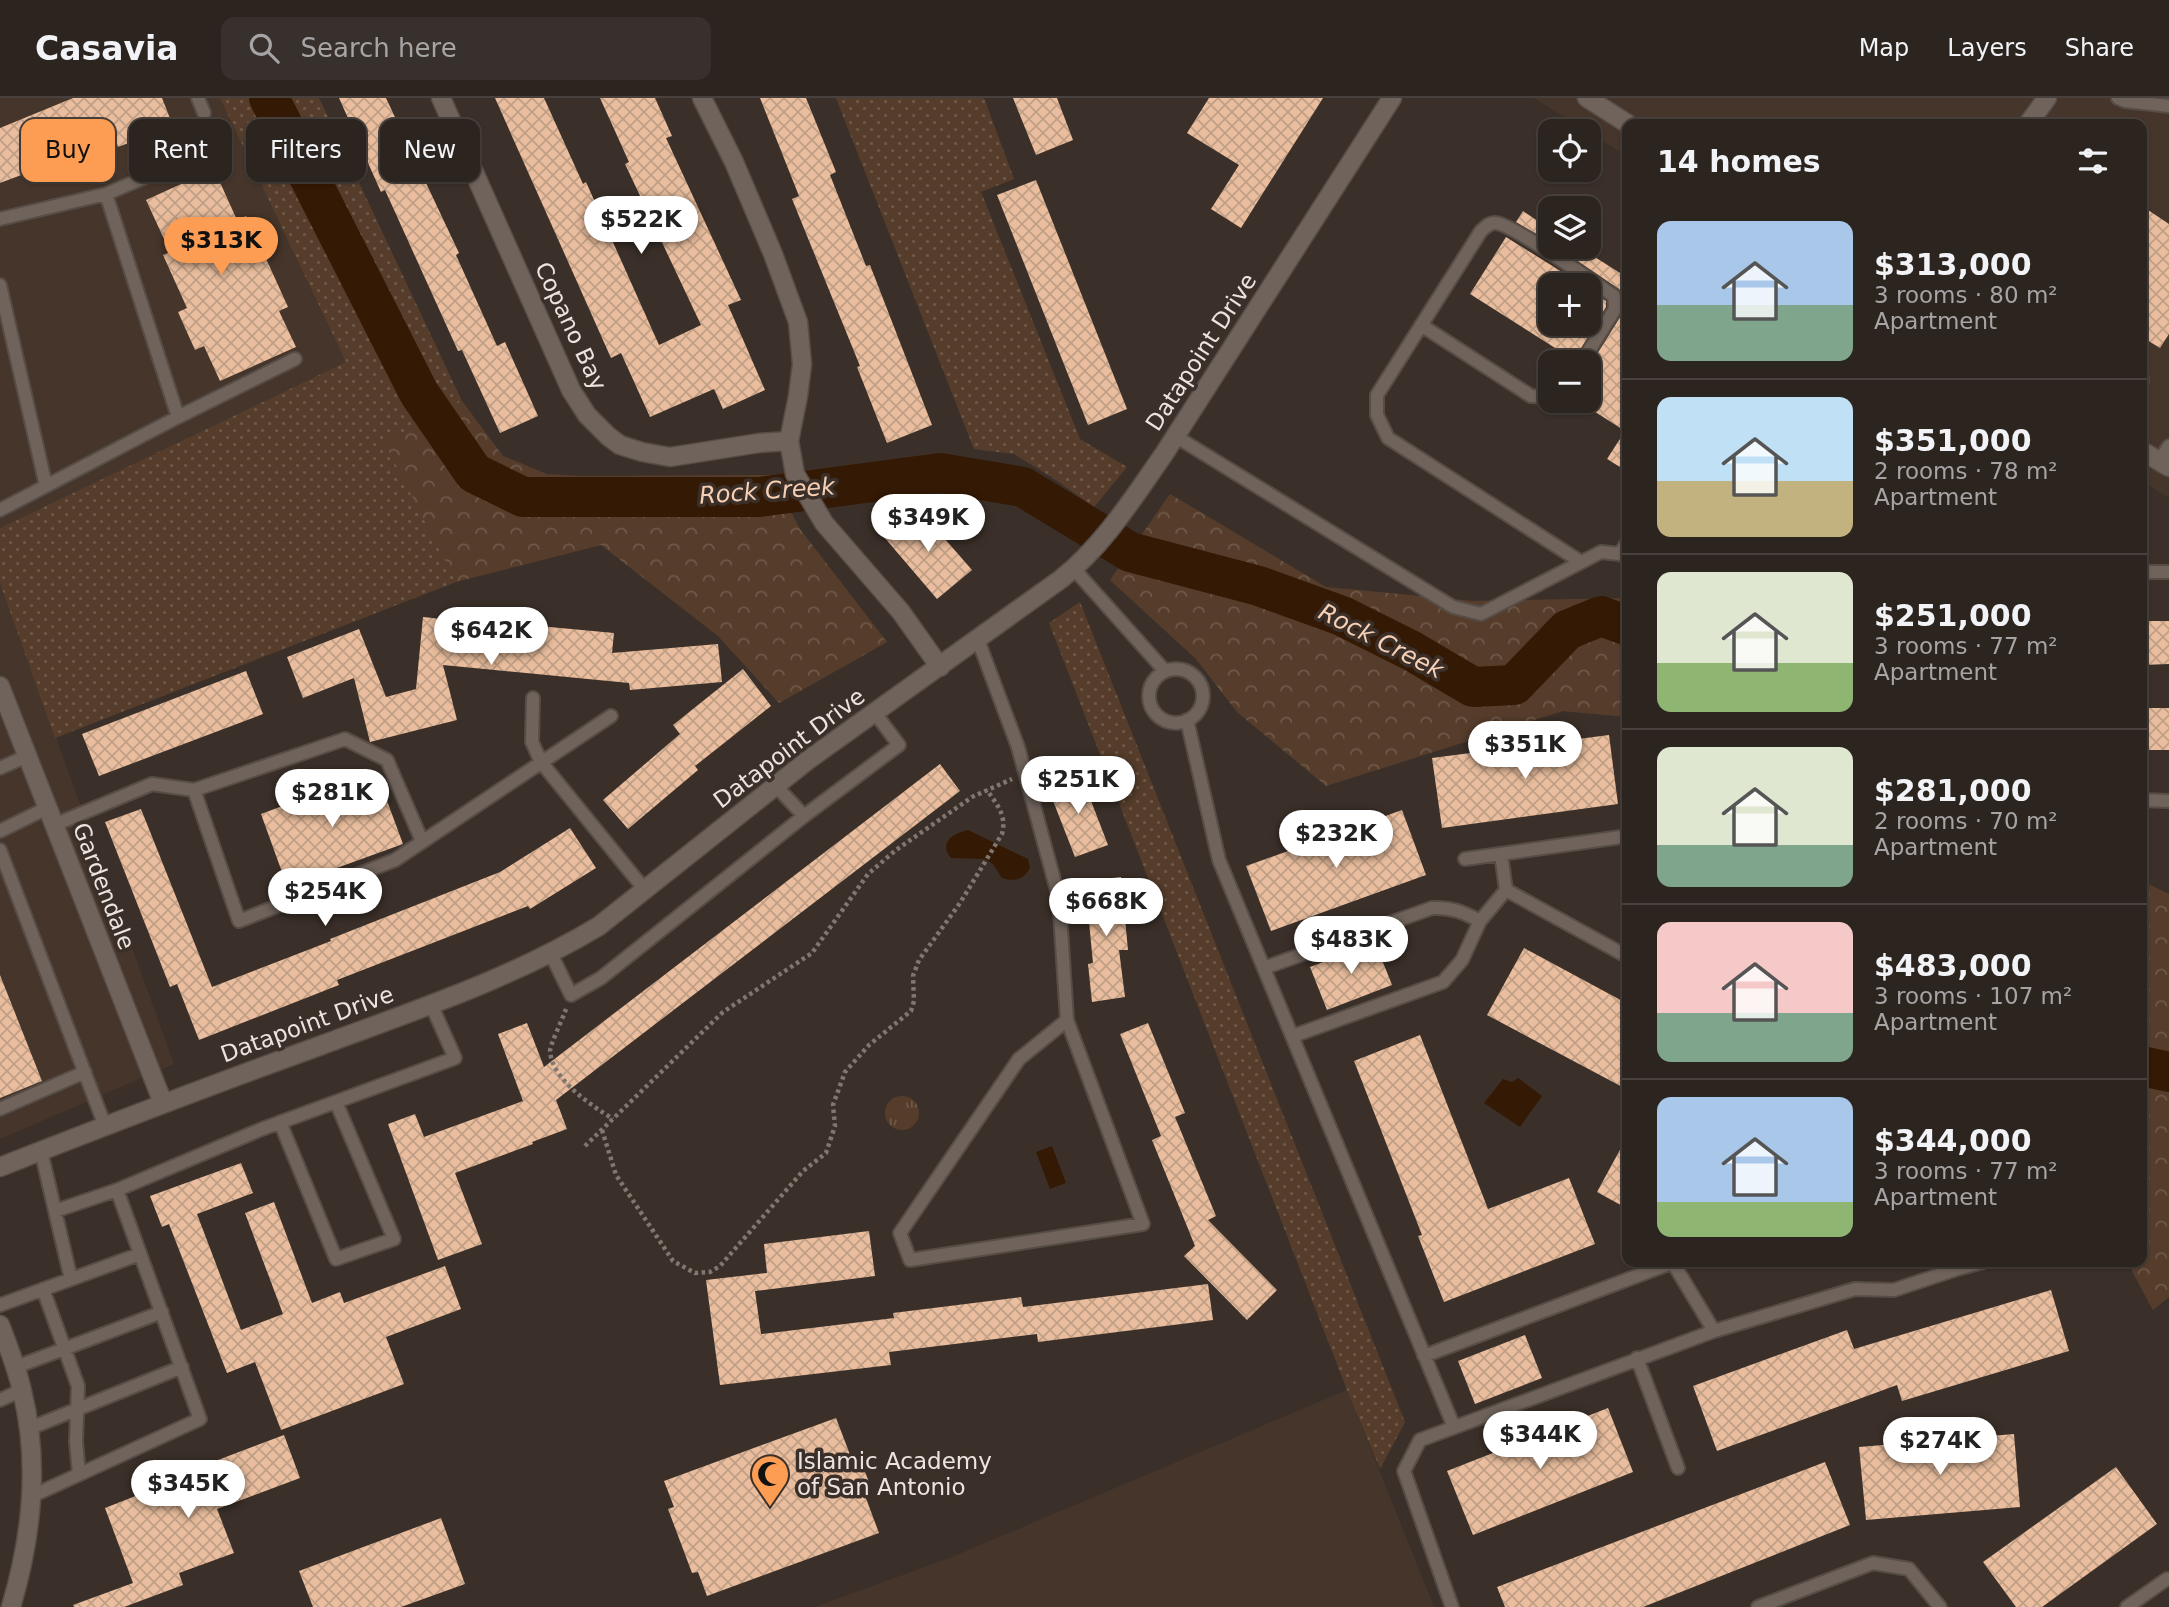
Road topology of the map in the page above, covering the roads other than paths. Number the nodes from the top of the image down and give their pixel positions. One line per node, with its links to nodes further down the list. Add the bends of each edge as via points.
1 (198, 98): 9 (lane)
2 (441, 98): 22 (street, Copano Bay, via 571,390 608,436 620,445 670,457)
3 (702, 98): 22 (street, via 754,208 798,322 802,364)
4 (1392, 98): 21 (street, Datapoint Drive)
5 (1587, 98): 11 (street)
6 (2047, 98): 10 (street)
7 (2118, 98): 8 (lane)
8 (2169, 106)
9 (204, 113)
10 (2032, 119)
11 (1622, 120)
12 (134, 182): 13 (lane)
13 (106, 194): 14 (lane); 20 (lane)
14 (0, 219)
15 (0, 285): 26 (lane)
16 (1421, 325): 17 (lane, via 1481,231 1498,223 1614,296 1615,309); 19 (lane); 29 (lane, via 1377,395 1377,415 1388,438)
17 (1589, 350)
18 (295, 359): 20 (lane)
19 (1538, 396)
20 (178, 418): 26 (lane)
21 (1175, 436): 29 (lane, via 1453,607 1481,614); 30 (street, Datapoint Drive, via 1126,509)
22 (789, 441): 34 (street, via 795,474 824,523 901,612)
23 (2169, 446): 25 (lane)
24 (2147, 454): 25 (street)
25 (2164, 464)
26 (46, 486): 27 (lane)
27 (0, 510)
28 (1622, 556): 29 (lane, via 1601,552)
29 (1581, 562)
30 (1079, 564): 33 (street, Datapoint Drive); 35 (lane)
31 (2147, 572): 32 (lane)
32 (2169, 572)
33 (978, 640): 34 (street, Datapoint Drive); 63 (lane, via 1018,747 1059,898)
34 (940, 667): 38 (street, Datapoint Drive)
35 (1165, 671): 40 (lane, via 1183,670 1198,681 1200,708); 40 (lane, via 1151,684 1149,703 1168,722)
36 (0, 686): 41 (street, Gardendale)
37 (533, 698): 42 (lane, via 533,742)
38 (875, 713): 44 (street, Datapoint Drive); 49 (lane, via 900,745)
39 (611, 716): 42 (lane)
40 (1187, 720): 61 (lane, via 1219,860)
41 (27, 756): 43 (lane); 48 (street, Gardendale)
42 (541, 762): 52 (lane); 56 (lane)
43 (0, 768)
44 (777, 787): 49 (lane); 56 (street, Datapoint Drive)
45 (194, 790): 48 (lane, via 152,784 108,802); 52 (lane, via 345,739 387,760); 52 (lane, via 239,921 395,860)
46 (2147, 800): 47 (lane)
47 (2169, 802)
48 (51, 816): 50 (lane); 67 (street, Gardendale)
49 (804, 816): 59 (lane, via 601,978 571,995)
50 (0, 831)
51 (1622, 837): 54 (lane)
52 (422, 841)
53 (0, 850): 65 (lane)
54 (1501, 854): 55 (lane); 57 (lane)
55 (1465, 859)
56 (645, 890): 59 (street, Datapoint Drive, via 599,926)
57 (1506, 890): 58 (lane); 60 (lane)
58 (1480, 921): 61 (lane, via 1447,907 1432,908); 64 (lane, via 1462,960 1443,982)
59 (551, 954): 62 (street, Datapoint Drive)
60 (1622, 954)
61 (1264, 968): 64 (lane)
62 (431, 1004): 66 (lane, via 455,1058); 67 (street, Datapoint Drive)
63 (1067, 1020): 63 (lane, via 1019,1059 900,1233 911,1260 1143,1224)
64 (1293, 1036): 86 (lane)
65 (85, 1072): 68 (lane); 70 (lane)
66 (336, 1102): 69 (lane); 69 (lane, via 394,1239 336,1259)
67 (163, 1103): 70 (street, Datapoint Drive)
68 (0, 1109)
69 (280, 1122): 73 (lane)
70 (105, 1126): 71 (street, Datapoint Drive)
71 (41, 1151): 72 (street, Datapoint Drive); 74 (lane)
72 (0, 1167)
73 (117, 1190): 74 (lane); 75 (lane)
74 (55, 1211): 79 (lane)
75 (141, 1254): 79 (lane); 82 (lane)
76 (1661, 1267): 86 (lane)
77 (1677, 1267): 84 (lane)
78 (1952, 1267): 84 (lane, via 1894,1290 1855,1289)
79 (71, 1279): 80 (lane)
80 (44, 1289): 81 (lane); 85 (lane)
81 (0, 1305)
82 (162, 1312): 85 (lane); 89 (lane)
83 (0, 1325): 88 (street)
84 (1714, 1331): 87 (lane)
85 (65, 1349): 88 (lane); 92 (lane, via 78,1386)
86 (1424, 1356): 93 (lane)
87 (1637, 1358): 93 (lane); 95 (lane)
88 (16, 1367): 90 (street)
89 (181, 1367): 92 (lane); 96 (lane, via 200,1419)
90 (22, 1390): 91 (lane); 94 (street)
91 (0, 1400)
92 (77, 1410): 94 (lane); 96 (lane)
93 (1454, 1427): 100 (lane, via 1420,1440 1404,1471)
94 (29, 1429): 97 (street)
95 (1678, 1468)
96 (79, 1474): 97 (lane)
97 (32, 1496): 99 (street, via 22,1571)
98 (2167, 1579): 103 (lane)
99 (11, 1607)
100 (1452, 1607)
101 (1758, 1607): 102 (lane, via 1873,1563 1909,1569)
102 (1940, 1607)
103 (2127, 1607)

